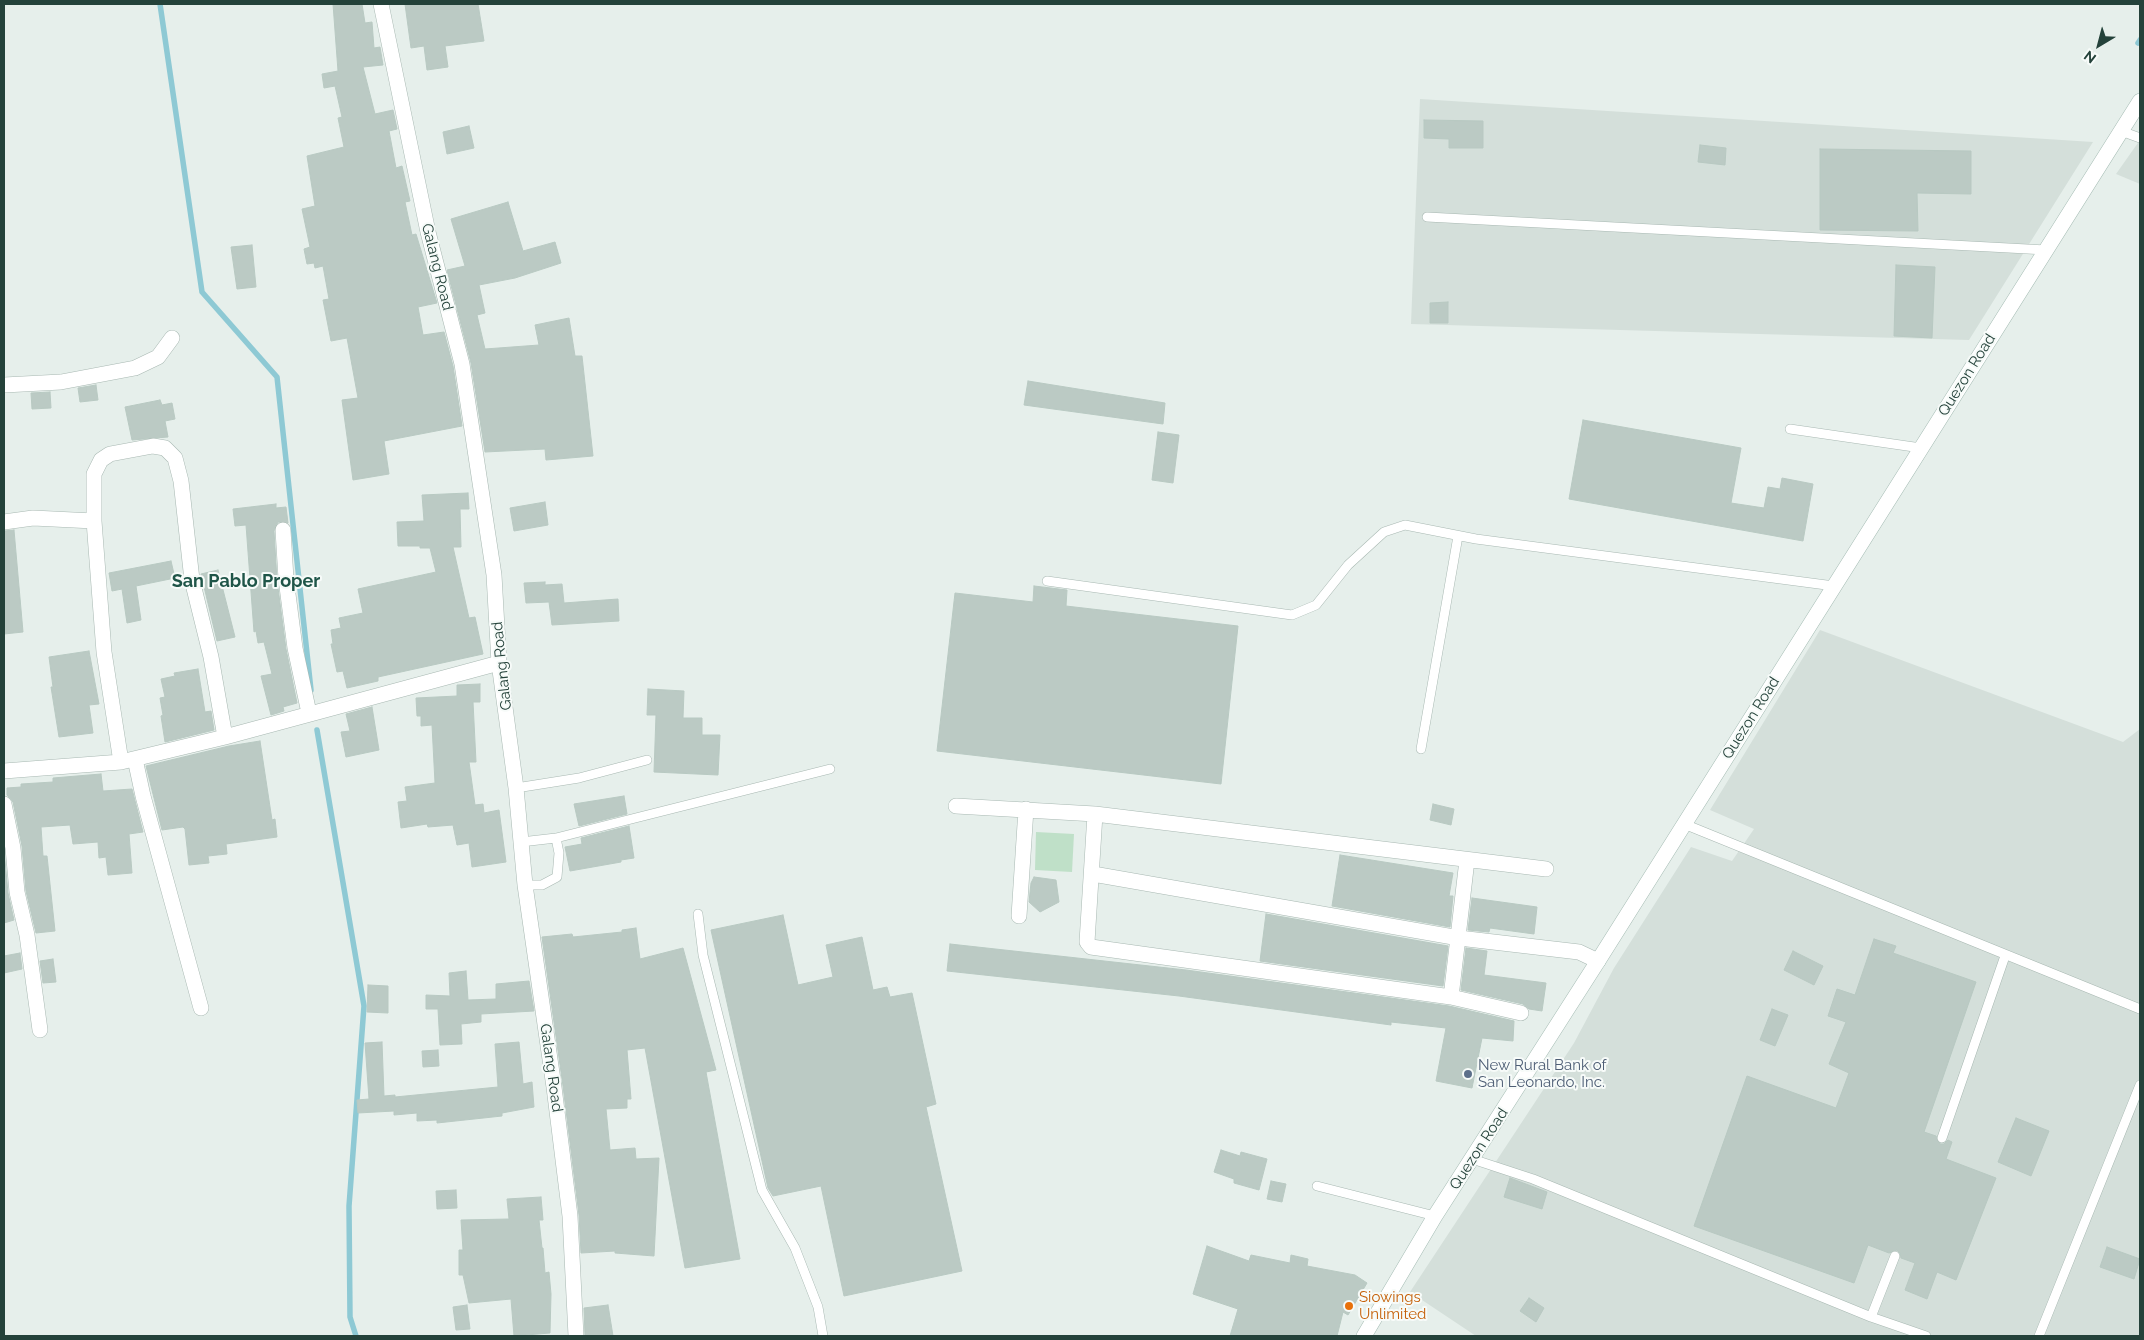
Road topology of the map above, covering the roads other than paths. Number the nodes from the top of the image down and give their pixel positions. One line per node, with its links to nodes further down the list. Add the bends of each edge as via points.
1 (381, 4): 17 (street, Galang Road, via 428,232 462,364 494,575)
2 (2140, 101): 3 (street, Quezon Road)
3 (2122, 131): 4 (lane); 6 (street, Quezon Road)
4 (2140, 138)
5 (1427, 217): 6 (lane)
6 (2046, 250): 10 (street, Quezon Road)
7 (172, 338): 8 (street, via 158,357 135,368 61,382)
8 (4, 384)
9 (1790, 429): 10 (lane)
10 (1921, 448): 16 (street, Quezon Road)
11 (4, 522): 12 (street, via 33,518)
12 (94, 522): 19 (street, via 94,474 101,460 110,454 153,446 171,453 181,481 192,580 211,657); 21 (street, via 111,714)
13 (284, 530): 18 (street, via 286,580)
14 (1458, 536): 15 (lane, via 1405,525 1384,532 1348,565 1316,605 1292,616); 16 (lane); 20 (lane)
15 (1047, 581)
16 (1834, 586): 30 (street, Quezon Road)
17 (499, 663): 18 (street); 25 (street, Galang Road)
18 (309, 713): 19 (street)
19 (225, 738): 21 (street)
20 (1421, 749)
21 (128, 760): 24 (street); 45 (street, via 143,796)
22 (647, 760): 25 (lane, via 579,778)
23 (830, 769): 31 (lane)
24 (4, 771)
25 (516, 788): 32 (street, Galang Road)
26 (4, 804): 38 (street)
27 (956, 806): 28 (street)
28 (1026, 808): 29 (street); 40 (street)
29 (1095, 814): 33 (street); 35 (street)
30 (1684, 824): 42 (lane); 43 (street, Quezon Road)
31 (556, 838): 32 (lane); 36 (lane, via 559,853 557,876 542,886)
32 (521, 842): 36 (street, Galang Road)
33 (1467, 860): 34 (street); 41 (street)
34 (1546, 869)
35 (1093, 874): 41 (street); 44 (street, via 1086,942 1090,947)
36 (525, 885): 56 (street, Galang Road, via 570,1216)
37 (4, 902): 38 (street)
38 (19, 902): 48 (street)
39 (698, 914): 57 (lane, via 703,956 762,1190 795,1248 818,1307)
40 (1019, 916)
41 (1459, 938): 43 (street, via 1579,952); 44 (street)
42 (2004, 956): 46 (lane); 50 (lane)
43 (1598, 961): 51 (street, Quezon Road)
44 (1451, 997): 47 (street)
45 (201, 1008)
46 (2140, 1009)
47 (1520, 1013)
48 (40, 1030)
49 (2140, 1085): 60 (lane)
50 (1942, 1138)
51 (1472, 1159): 53 (street, Quezon Road); 55 (lane, via 1533,1179)
52 (1317, 1186): 53 (lane)
53 (1435, 1216): 58 (street, Quezon Road)
54 (1896, 1256): 55 (lane)
55 (1870, 1317): 59 (lane)
56 (576, 1336)
57 (823, 1336)
58 (1364, 1336)
59 (1926, 1336)
60 (2039, 1336)

